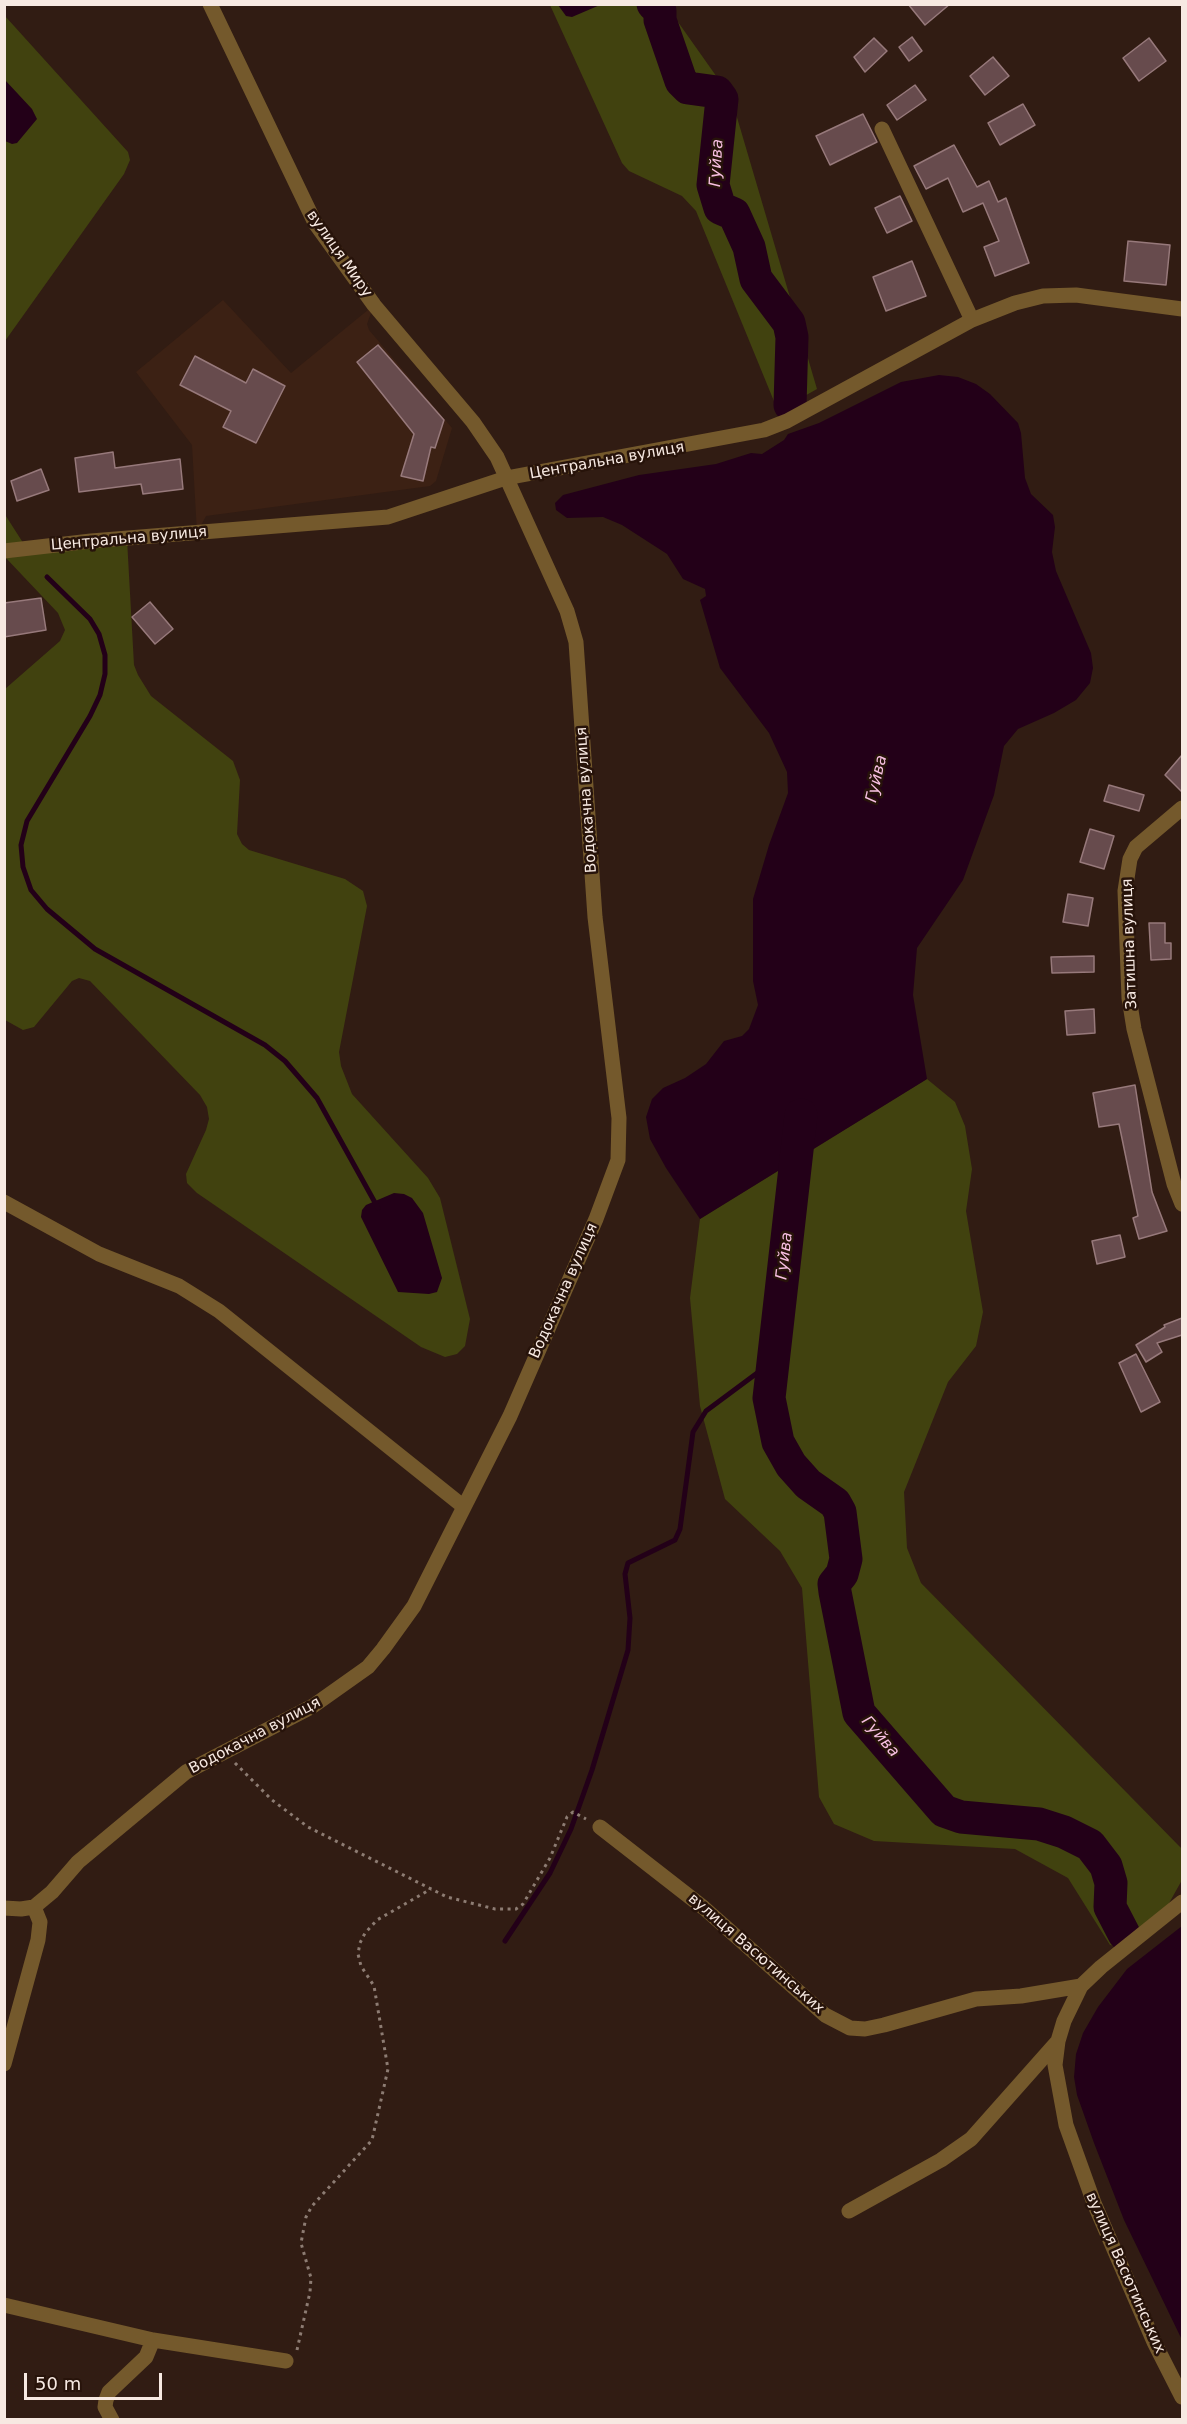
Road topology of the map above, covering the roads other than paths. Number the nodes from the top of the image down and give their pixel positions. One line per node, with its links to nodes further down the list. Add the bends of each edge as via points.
1 (210, 4): 5 (street, вулиця Миру, via 315,223 374,305 473,422)
2 (882, 129): 4 (street)
3 (1182, 309): 4 (street, Центральна вулиця, via 1053,295 1015,303)
4 (972, 320): 5 (street, Центральна вулиця, via 764,430)
5 (506, 478): 6 (street, Центральна вулиця, via 372,520); 10 (street, Водокачна вулиця, via 567,611 576,642 595,917 619,1118 618,1160 597,1219 510,1416)
6 (4, 551)
7 (1182, 808): 9 (street, Затишна вулиця, via 1136,847 1125,891 1134,1029)
8 (4, 1202): 10 (street, via 99,1254 179,1286 219,1311)
9 (1182, 1204)
10 (464, 1507): 13 (street, Водокачна вулиця, via 414,1606 368,1667 314,1706 186,1773 104,1839)
11 (600, 1827): 15 (street, вулиця Васютинських, via 712,1915 825,2015 850,2028 884,2025 976,1999)
12 (1182, 1902): 15 (street)
13 (34, 1907): 14 (street); 17 (street, via 40,1922 38,1940)
14 (4, 1908)
15 (1082, 1986): 16 (street, вулиця Васютинських, via 1071,2003)
16 (1058, 2041): 18 (street, вулиця Васютинських, via 971,2139); 22 (street, вулиця Васютинських, via 1058,2091 1078,2162 1124,2276)
17 (4, 2064)
18 (849, 2211)
19 (4, 2305): 20 (street)
20 (153, 2340): 21 (street); 23 (street, via 146,2356 109,2392 105,2407)
21 (286, 2361)
22 (1182, 2397)
23 (112, 2420)

